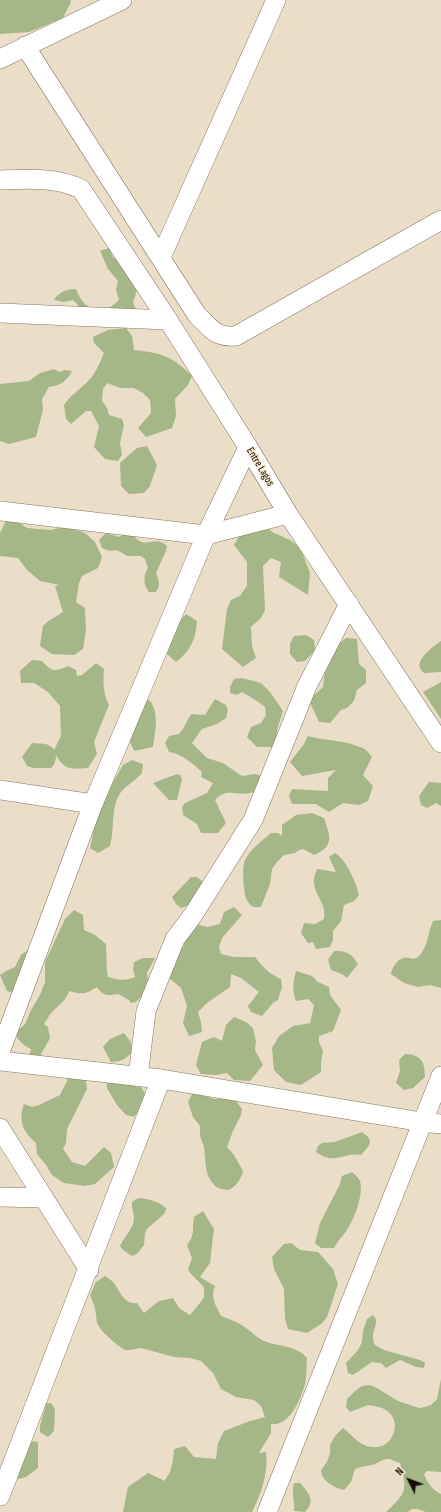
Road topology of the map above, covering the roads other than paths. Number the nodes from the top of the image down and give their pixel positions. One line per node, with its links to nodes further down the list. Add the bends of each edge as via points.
1 (122, 0): 3 (street)
2 (276, 0): 7 (street)
3 (25, 46): 4 (street); 7 (street)
4 (0, 59)
5 (0, 180): 9 (street, Entre Lagos, via 53,180 68,182 81,189)
6 (441, 220): 7 (street, via 236,336 226,337 216,333 197,315)
7 (161, 257)
8 (0, 313): 9 (street)
9 (168, 320): 10 (street, Entre Lagos)
10 (248, 447): 12 (street, Entre Lagos); 13 (street)
11 (0, 511): 13 (street)
12 (288, 514): 13 (street); 14 (street, Entre Lagos)
13 (206, 535): 17 (street)
14 (349, 604): 15 (street, Entre Lagos); 20 (street, via 307,686 253,820 175,939 146,1010)
15 (441, 743)
16 (0, 790): 17 (street)
17 (93, 804): 18 (street)
18 (0, 1052)
19 (0, 1061): 20 (street)
20 (138, 1076): 22 (street)
21 (441, 1076): 23 (street)
22 (162, 1079): 23 (street); 28 (street)
23 (422, 1122): 24 (street); 30 (street)
24 (441, 1124)
25 (0, 1128): 27 (street)
26 (0, 1196): 27 (street)
27 (43, 1198): 28 (street)
28 (89, 1270): 29 (street)
29 (0, 1496)
30 (267, 1512)

